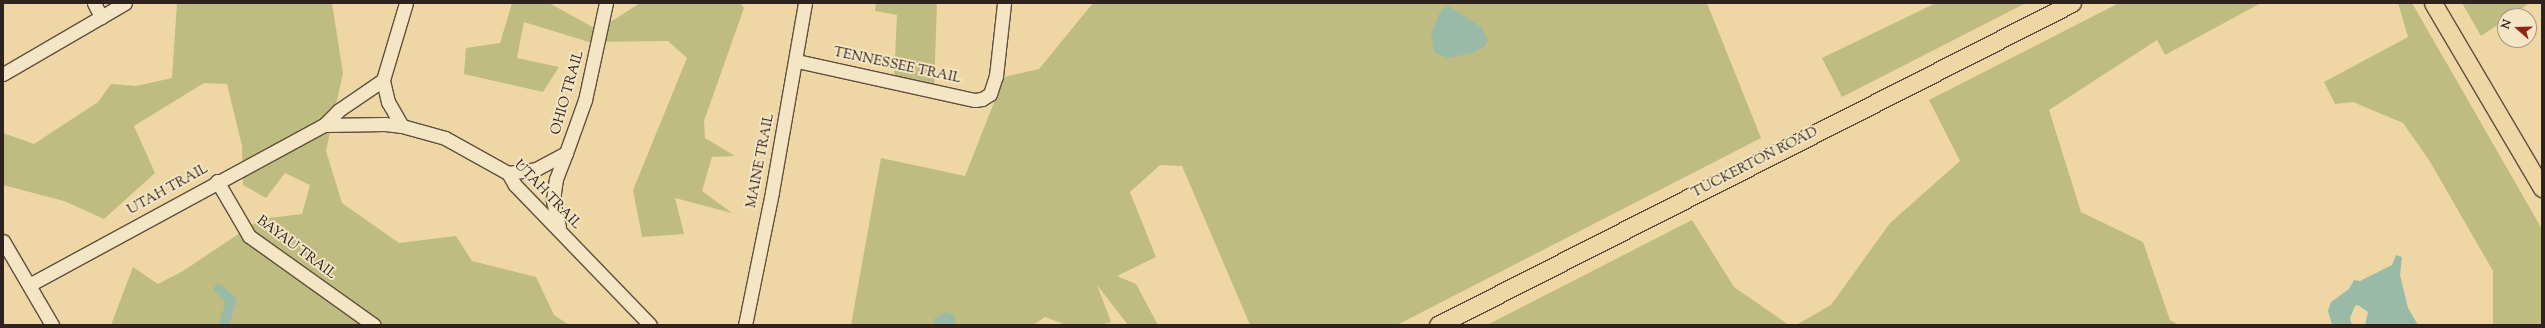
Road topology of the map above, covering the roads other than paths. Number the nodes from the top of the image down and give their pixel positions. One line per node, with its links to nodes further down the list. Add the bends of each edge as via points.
1 (94, 3): 9 (street)
2 (125, 3): 9 (street)
3 (406, 3): 12 (street)
4 (606, 3): 15 (street, OHIO TRAIL, via 585,100)
5 (805, 3): 10 (street, MAINE TRAIL)
6 (1004, 3): 10 (street, TENNESSEE TRAIL, via 996,76 990,94 974,100)
7 (2072, 3): 26 (main road, TUCKERTON ROAD)
8 (2434, 4): 18 (main road)
9 (101, 16): 11 (street)
10 (797, 60): 25 (street, MAINE TRAIL)
11 (3, 74)
12 (383, 80): 13 (street, UTAH TRAIL, via 339,110); 14 (street, via 388,102)
13 (324, 125): 14 (street, UTAH TRAIL); 17 (street, UTAH TRAIL)
14 (402, 126): 16 (street, UTAH TRAIL, via 445,138)
15 (566, 153): 16 (street, OHIO TRAIL, via 536,169); 19 (street, via 556,179 553,200)
16 (508, 173): 19 (street, UTAH TRAIL, via 515,185)
17 (217, 181): 21 (street, UTAH TRAIL); 23 (street, BAYAU TRAIL, via 249,236)
18 (2542, 188)
19 (560, 231): 24 (street, UTAH TRAIL)
20 (3, 241): 21 (street)
21 (29, 285): 22 (street)
22 (52, 325)
23 (374, 325)
24 (650, 325)
25 (745, 325)
26 (1438, 325)

